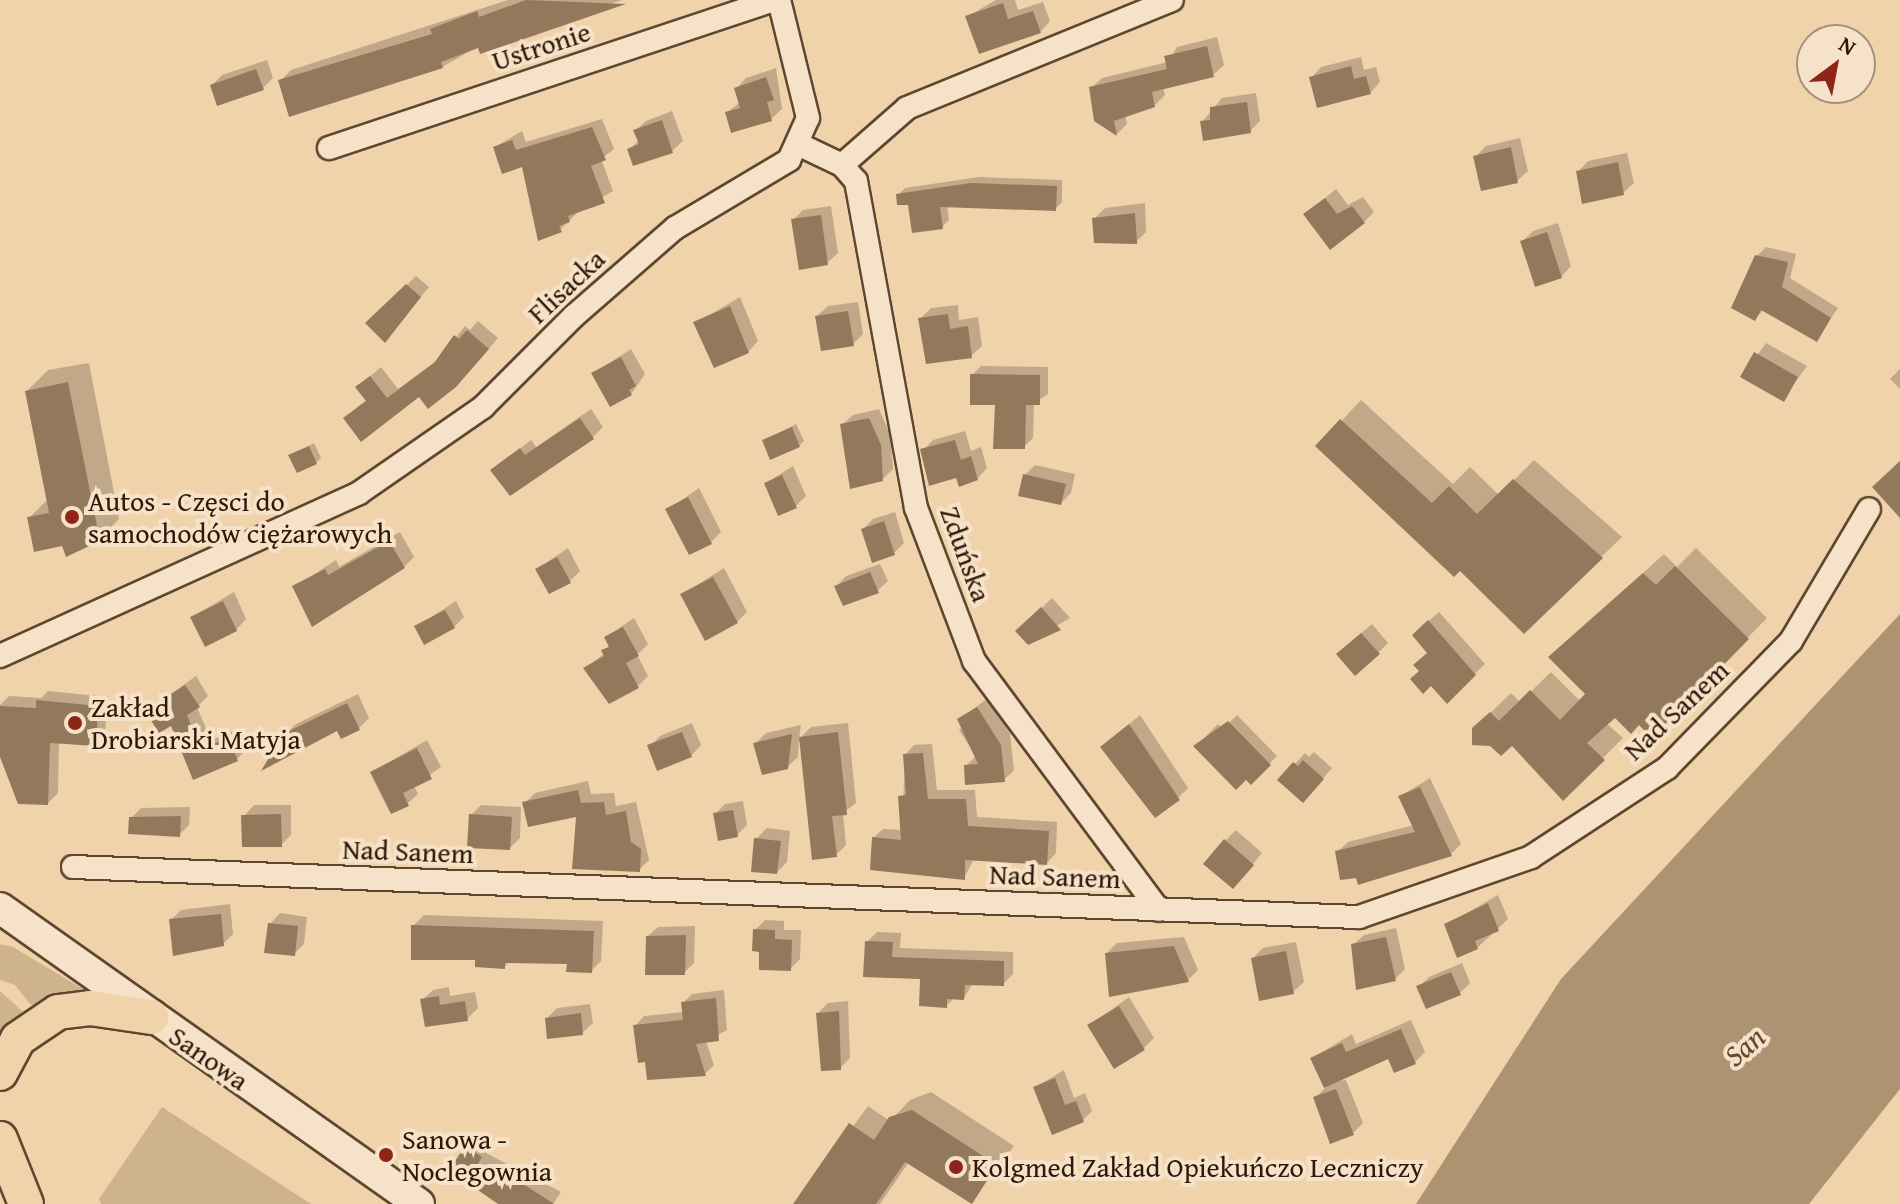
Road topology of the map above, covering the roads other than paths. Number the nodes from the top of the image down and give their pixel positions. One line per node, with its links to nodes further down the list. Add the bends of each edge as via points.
1 (773, 0): 5 (street, Ustronie)
2 (779, 0): 4 (street, via 806,99 808,118)
3 (1172, 0): 6 (street, via 907,108)
4 (800, 145): 6 (street); 8 (street, Flisacka, via 768,177 675,228 574,316 483,407 359,493)
5 (329, 148)
6 (842, 165): 11 (street, Zduńska, via 856,181 916,508 974,661)
7 (1869, 509): 11 (street, Nad Sanem, via 1791,641 1667,768 1531,857 1359,917)
8 (0, 656)
9 (73, 867): 11 (street, Nad Sanem)
10 (0, 908): 12 (main road, Sanowa)
11 (1159, 910)
12 (151, 1017): 13 (main road, via 90,1008 58,1012 18,1039); 16 (main road, Sanowa)
13 (0, 1073)
14 (0, 1139): 15 (main road)
15 (26, 1204)
16 (419, 1204)

